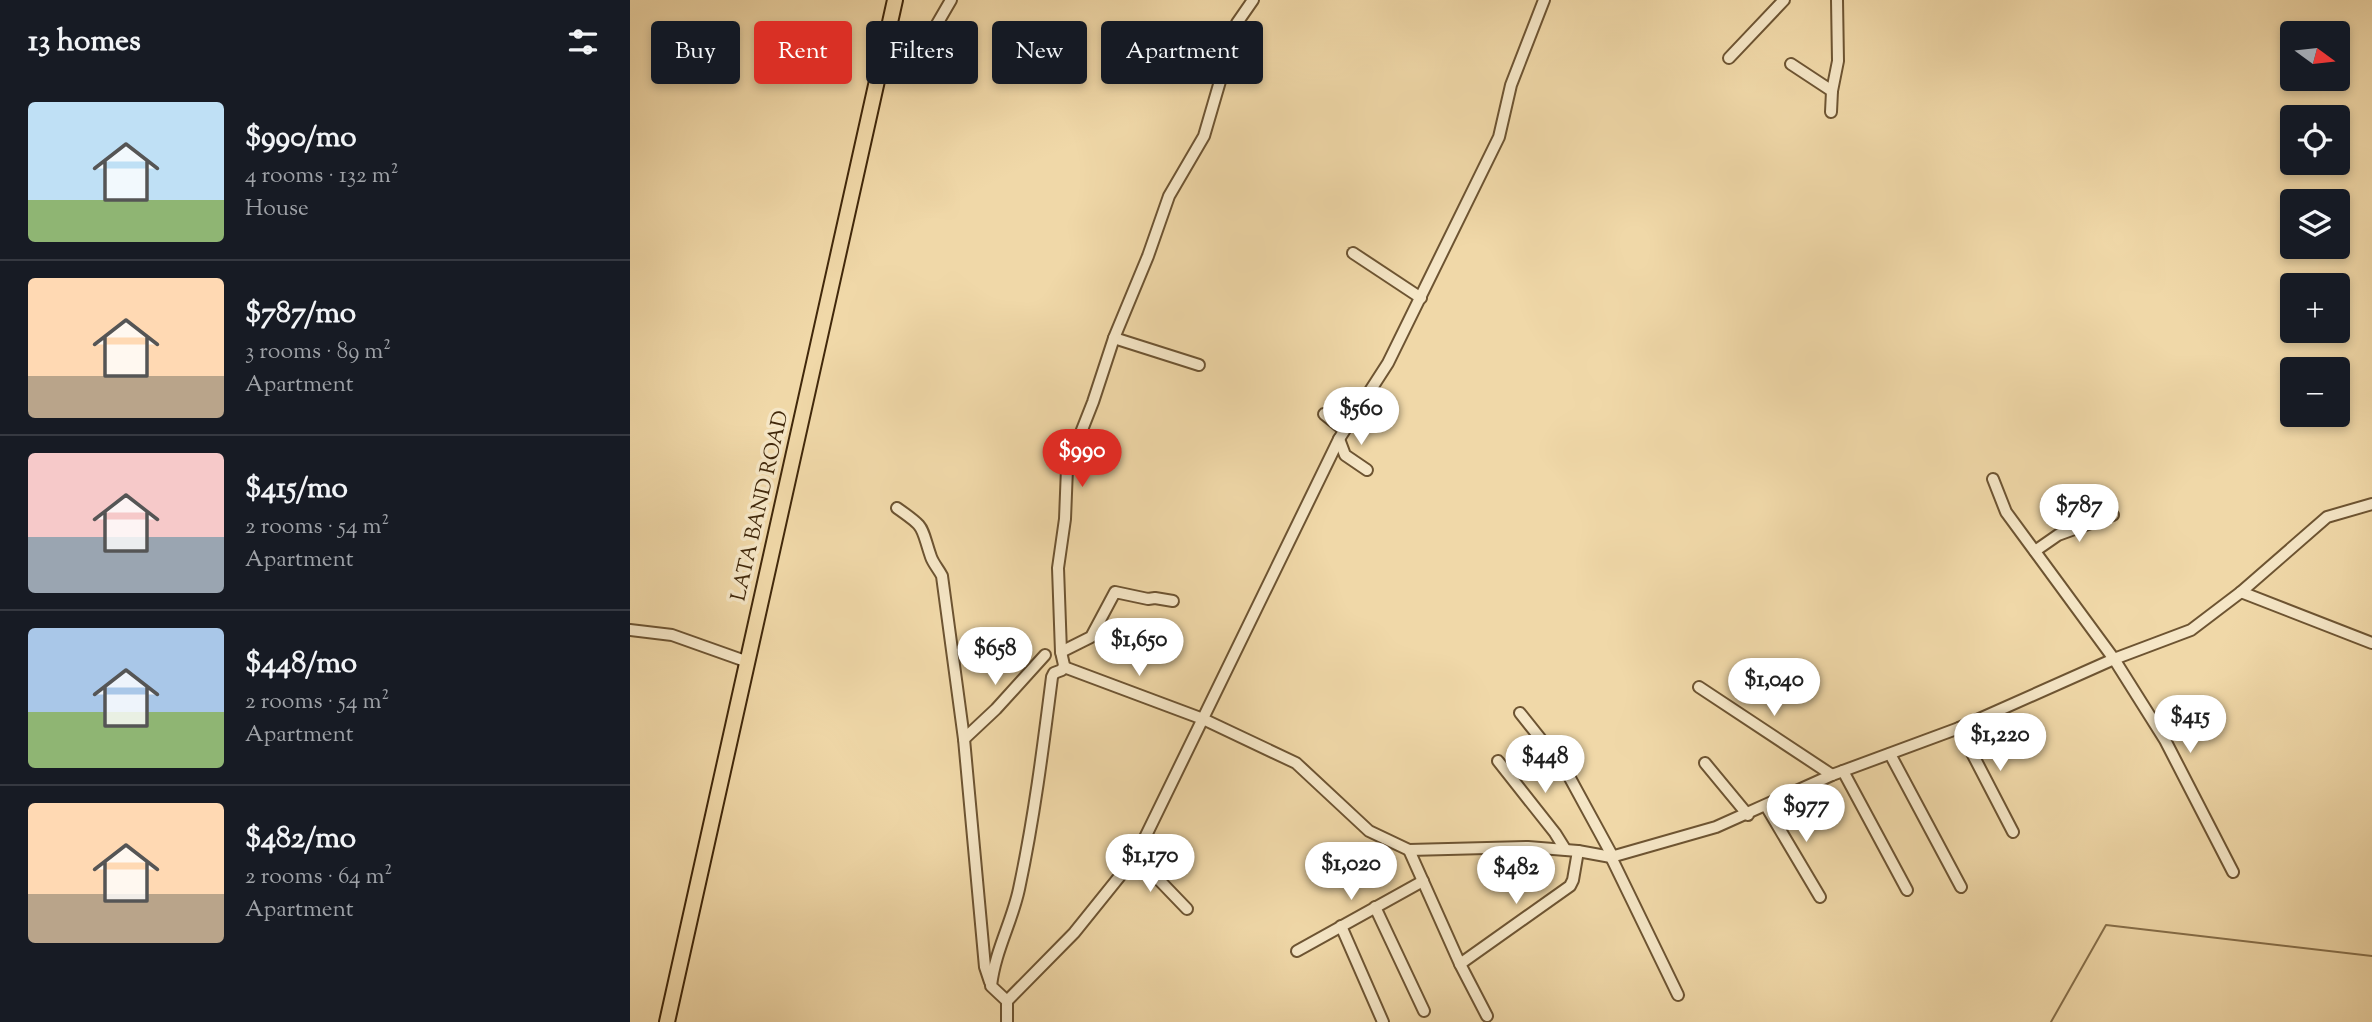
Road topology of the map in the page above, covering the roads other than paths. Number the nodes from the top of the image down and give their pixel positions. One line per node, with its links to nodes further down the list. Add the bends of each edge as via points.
1 (895, 0): 7 (main road, LATA BAND ROAD)
2 (950, 0): 8 (street)
3 (1253, 0): 16 (street, via 1237,23 1204,136 1169,196)
4 (1544, 0): 15 (street, via 1511,85 1499,137)
5 (1784, 0): 9 (street)
6 (1837, 0): 12 (street, via 1839,61)
7 (891, 21)
8 (938, 21)
9 (1729, 58)
10 (1791, 64): 12 (street)
11 (877, 84): 33 (main road, LATA BAND ROAD)
12 (1832, 91): 13 (street)
13 (1831, 111)
14 (1353, 253): 15 (street)
15 (1421, 298): 19 (street, via 1388,363)
16 (1114, 338): 17 (street); 30 (street, via 1067,468 1058,568)
17 (1199, 365)
18 (1324, 414): 19 (street)
19 (1341, 434): 20 (street, via 1345,455); 37 (street)
20 (1367, 470)
21 (1993, 479): 25 (street, via 2006,512)
22 (2372, 504): 26 (street, via 2327,517)
23 (897, 509): 39 (street, via 925,531 931,558 942,576)
24 (2112, 515): 25 (street, via 2058,535)
25 (2035, 551): 32 (street)
26 (2241, 592): 29 (street); 32 (street, via 2191,630)
27 (1173, 601): 30 (street, via 1115,592 1091,637)
28 (630, 630): 33 (street, via 672,635)
29 (2372, 643)
30 (1061, 652): 34 (street)
31 (1045, 654): 39 (street)
32 (2114, 659): 38 (street); 52 (street, via 2165,740)
33 (748, 662): 67 (main road, LATA BAND ROAD)
34 (1064, 667): 37 (street); 62 (street, via 1052,677 1020,885)
35 (1699, 687): 43 (street)
36 (1520, 713): 51 (street, via 1545,743 1552,745)
37 (1203, 719): 48 (street, via 1296,763 1369,831); 50 (street)
38 (1959, 729): 40 (street); 46 (street)
39 (964, 739): 62 (street, via 985,967)
40 (1890, 754): 43 (street); 54 (street)
41 (1498, 761): 47 (street)
42 (1705, 763): 45 (street)
43 (1837, 773): 44 (street); 55 (street)
44 (1766, 806): 45 (street); 56 (street)
45 (1748, 815): 51 (street)
46 (2013, 832)
47 (1565, 849): 48 (street); 49 (street)
48 (1409, 850): 53 (street)
49 (1578, 850): 51 (street); 61 (street, via 1570,886)
50 (1136, 856): 58 (street); 64 (street, via 1074,933)
51 (1612, 857): 63 (street)
52 (2233, 872)
53 (1423, 881): 57 (street); 61 (street)
54 (1961, 887)
55 (1908, 890)
56 (1820, 897)
57 (1375, 907): 59 (street); 65 (street)
58 (1187, 909)
59 (1341, 926): 60 (street); 69 (street)
60 (1297, 951)
61 (1460, 964): 66 (street)
62 (991, 986): 64 (street)
63 (1678, 995)
64 (1007, 1001): 68 (street)
65 (1424, 1011)
66 (1487, 1016)
67 (667, 1022)
68 (1007, 1022)
69 (1383, 1022)

